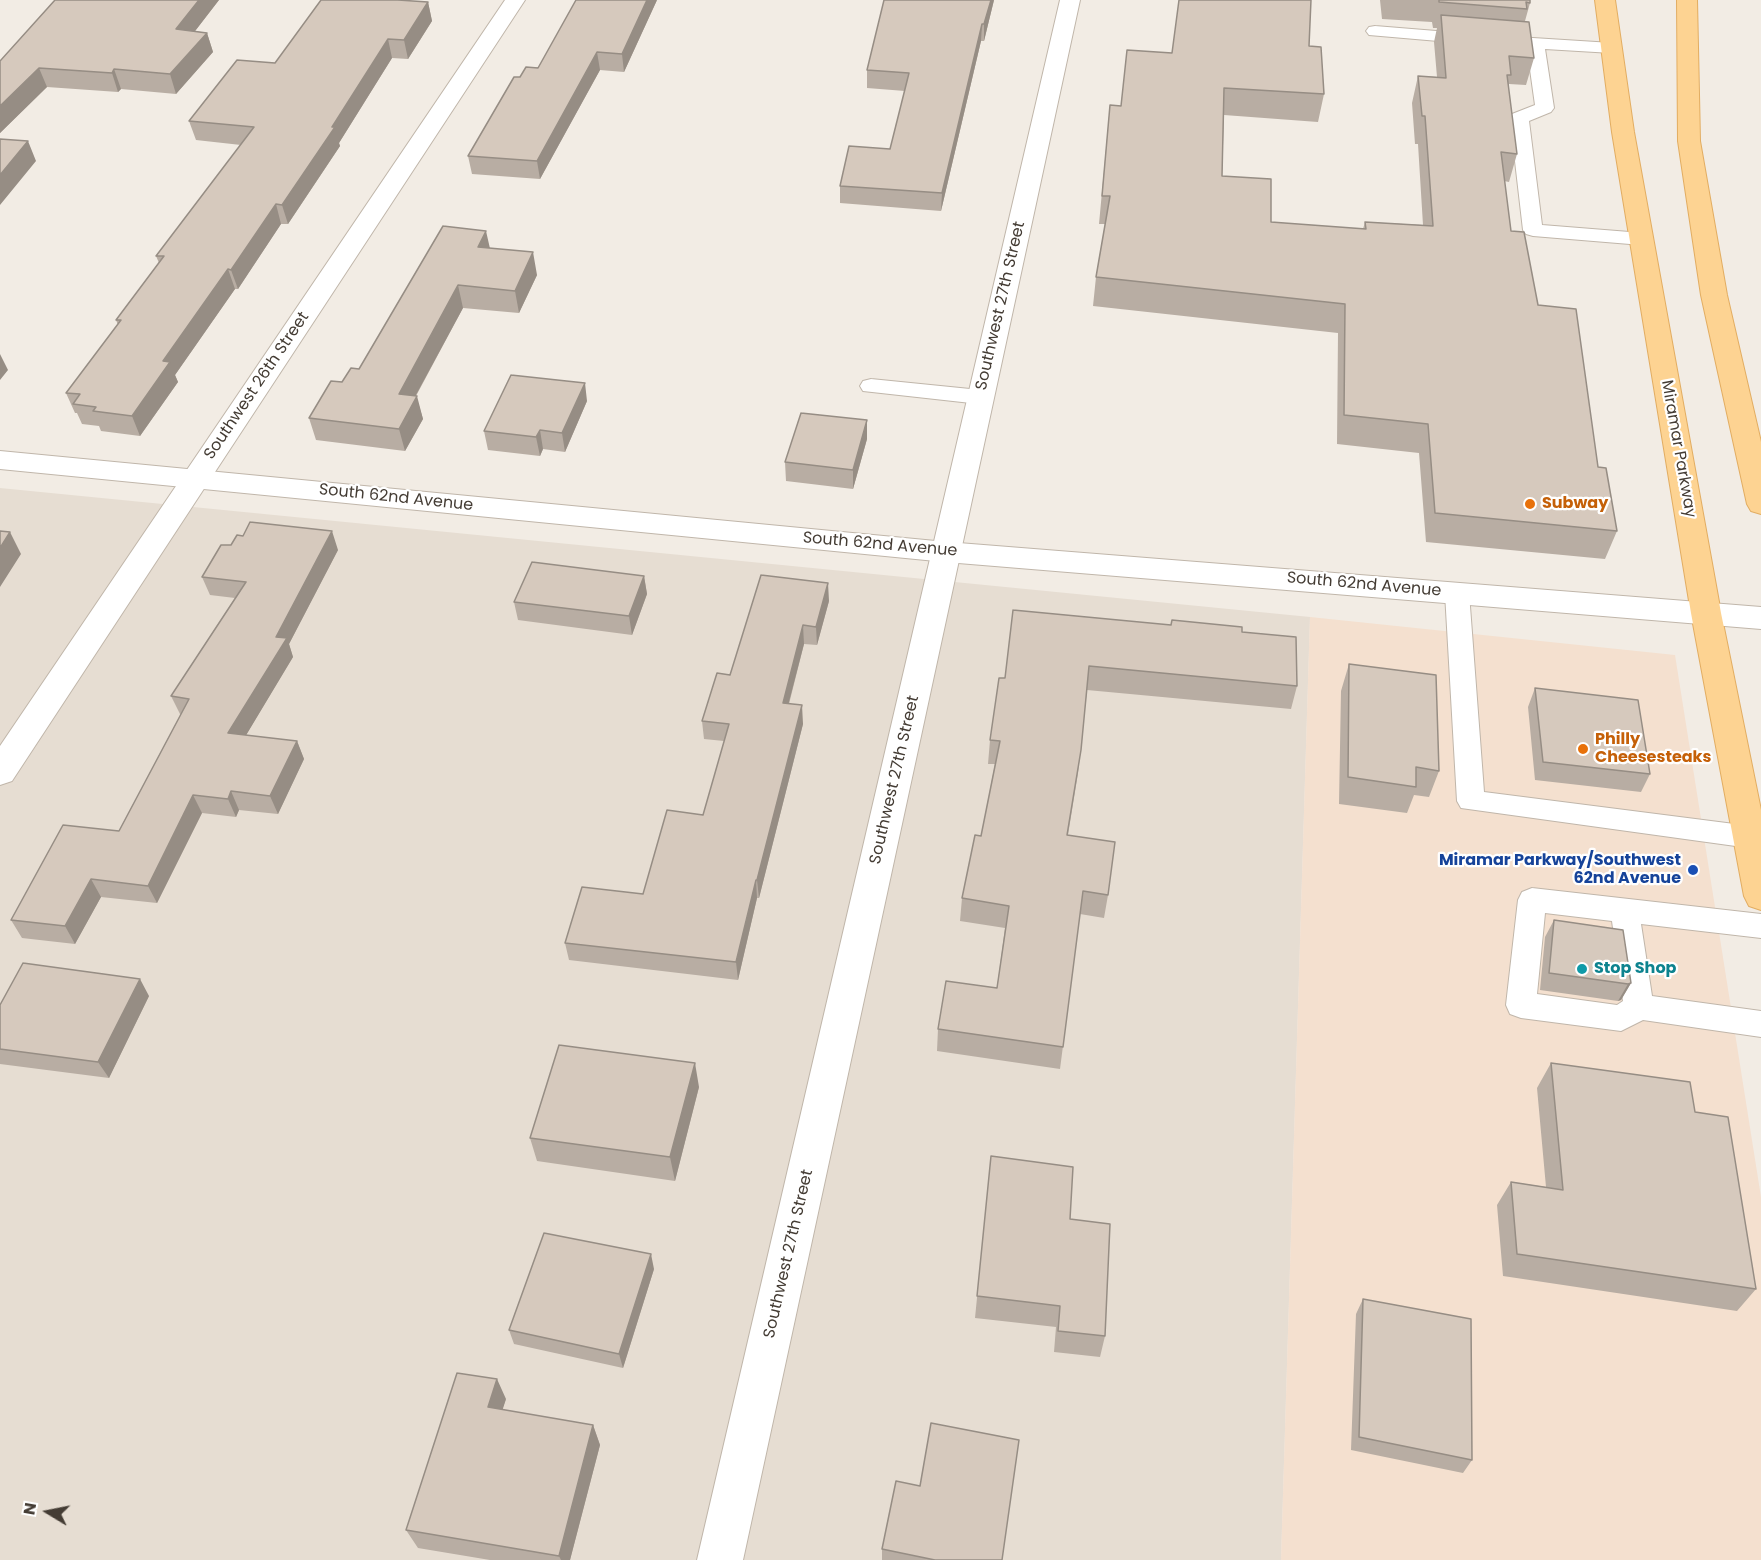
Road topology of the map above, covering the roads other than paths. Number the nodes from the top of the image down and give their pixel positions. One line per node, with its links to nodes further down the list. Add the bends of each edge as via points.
1 (515, 0): 13 (street, Southwest 26th Street)
2 (1070, 0): 10 (street, Southwest 27th Street)
3 (1605, 0): 7 (main road, Miramar Parkway)
4 (1687, 0): 12 (main road, via 1689,141 1714,295)
5 (1375, 31): 6 (lane)
6 (1535, 43): 7 (lane); 8 (lane, via 1545,108 1520,118 1533,230)
7 (1612, 48): 8 (main road, Miramar Parkway)
8 (1642, 239): 17 (main road, Miramar Parkway)
9 (872, 386): 10 (lane)
10 (980, 397): 15 (street, Southwest 27th Street)
11 (0, 460): 13 (street, South 62nd Avenue)
12 (1757, 467): 14 (main road)
13 (196, 478): 15 (street, South 62nd Avenue); 19 (street, Southwest 26th Street)
14 (1761, 504)
15 (946, 552): 16 (street, South 62nd Avenue); 26 (street, Southwest 27th Street)
16 (1457, 593): 17 (street, South 62nd Avenue); 20 (lane, via 1471,801)
17 (1706, 613): 18 (street, South 62nd Avenue); 20 (main road, Miramar Parkway)
18 (1761, 618)
19 (0, 772)
20 (1750, 837): 21 (main road, Miramar Parkway)
21 (1761, 896)
22 (1625, 911): 23 (lane); 24 (lane); 24 (lane, via 1532,900 1521,1005 1622,1018)
23 (1761, 926)
24 (1639, 1007): 25 (lane)
25 (1761, 1024)
26 (720, 1560)

